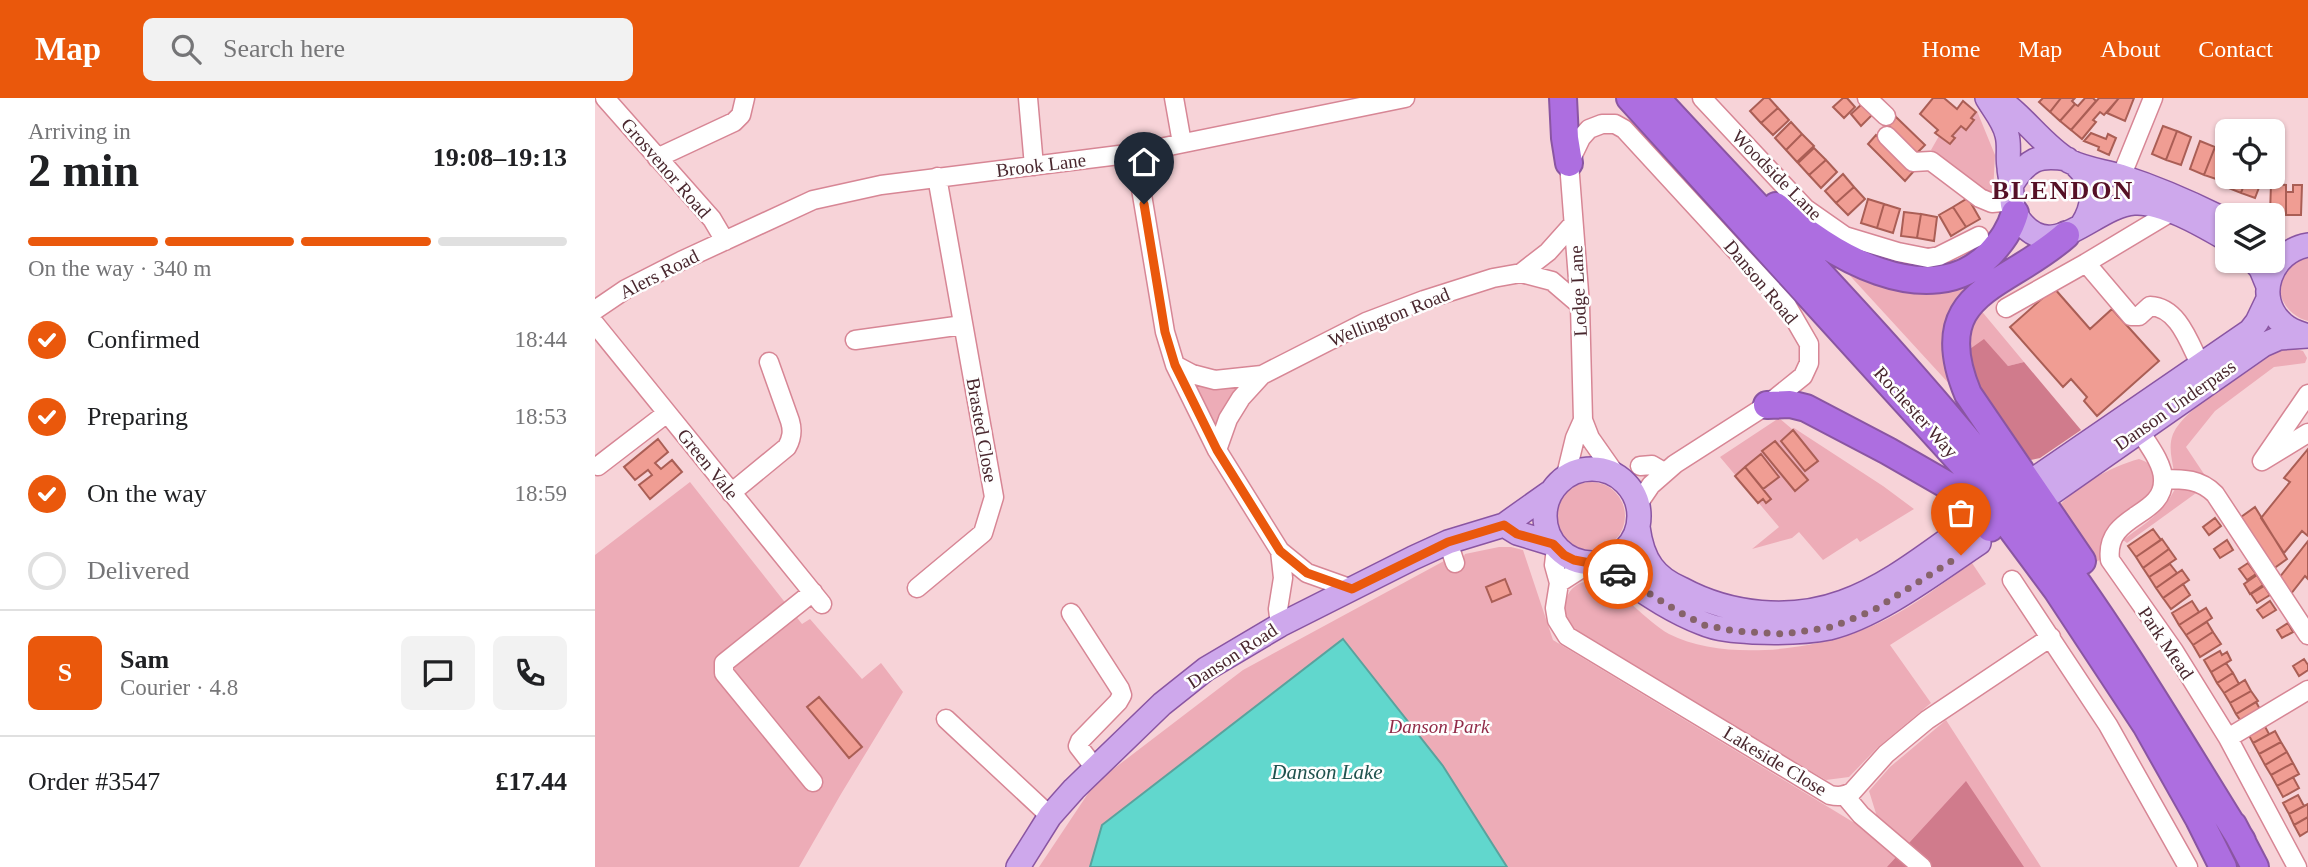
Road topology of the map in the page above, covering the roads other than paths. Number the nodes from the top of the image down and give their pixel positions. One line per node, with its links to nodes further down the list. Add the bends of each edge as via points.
1 (604, 98): 19 (street, Grosvenor Road)
2 (745, 98): 19 (street, via 741,115 734,121)
3 (1028, 98): 22 (street)
4 (1174, 98): 17 (street)
5 (1405, 98): 17 (street, Brook Lane)
6 (1563, 98): 21 (highway)
7 (1630, 98): 91 (highway, Rochester Way, via 1967,469 2057,590 2146,725)
8 (1656, 98): 86 (highway, Rochester Way, via 1905,367 2021,507 2156,702)
9 (1673, 98): 32 (highway, via 1797,226 1837,253 1870,268 1936,279 1964,273)
10 (1702, 98): 32 (street, Woodside Lane, via 1805,208 1845,236 1928,258)
11 (1867, 98): 15 (street)
12 (1987, 98): 25 (main road, via 2007,134)
13 (1996, 98): 20 (main road)
14 (2153, 98): 24 (street)
15 (1887, 116)
16 (1887, 136): 25 (street, via 1913,162 1931,161 1980,198 1991,203)
17 (1182, 143): 18 (street, Brook Lane)
18 (1135, 153): 22 (street, Brook Lane); 48 (street, via 1165,332)
19 (657, 158): 31 (street, Grosvenor Road, via 712,219)
20 (2071, 162): 24 (main road); 25 (main road, via 2048,157 2031,162 2018,174); 29 (main road, via 2085,174 2093,200 2089,213)
21 (1569, 163): 28 (street, Lodge Lane); 51 (street, Danson Road, via 1589,130 1602,124 1625,129 1787,306 1809,344 1809,363 1803,376)
22 (1034, 166): 23 (street, Brook Lane)
23 (937, 177): 31 (street, Brook Lane, via 813,200); 43 (street, Brasted Close)
24 (2121, 177): 27 (main road)
25 (2013, 199): 29 (main road, via 2024,226 2034,233 2045,236); 32 (highway, via 2010,230)
26 (2171, 212): 29 (main road, via 2136,203 2125,205); 30 (main road); 34 (street)
27 (2215, 215)
28 (1573, 224): 35 (street, Wellington Road); 39 (street, Lodge Lane)
29 (2074, 230): 37 (highway)
30 (2215, 233)
31 (725, 241): 41 (street, Alers Road, via 626,289)
32 (1984, 246): 37 (street)
33 (2292, 246): 38 (main road, Danson Underpass, via 2270,274)
34 (2086, 263): 40 (street); 47 (street, via 2131,316 2139,316 2150,306 2161,307 2178,322)
35 (1521, 273): 39 (street, Wellington Road, via 1552,281); 49 (street, Wellington Road, via 1435,296 1366,322)
36 (2259, 273): 38 (main road)
37 (2004, 277): 86 (highway, via 1976,296 1956,328 1955,350 1968,394 2162,688)
38 (2268, 292): 44 (main road, via 2282,324); 47 (main road, Danson Underpass, via 2250,331)
39 (1580, 305): 53 (street, Lodge Lane)
40 (2006, 308)
41 (595, 310)
42 (595, 324): 52 (street, Green Vale)
43 (963, 325): 45 (street); 73 (street, Brasted Close, via 993,497 983,533)
44 (2308, 336): 54 (main road, Danson Underpass, via 2279,338 2263,345)
45 (855, 340)
46 (769, 362): 63 (street, via 790,421 790,442)
47 (2200, 364): 54 (main road, Danson Underpass, via 2043,486)
48 (1175, 365): 49 (street, Wellington Road, via 1215,380); 56 (street)
49 (1262, 375): 56 (street, Wellington Road, via 1227,419)
50 (2308, 394): 55 (street, via 2262,461)
51 (1767, 405): 59 (street, Danson Road); 90 (highway, via 1806,408 1954,489 1975,508 2133,731)
52 (667, 413): 57 (street); 63 (street, Green Vale)
53 (1583, 420): 60 (street, Lodge Lane); 61 (street, Lodge Lane)
54 (2140, 430): 62 (street)
55 (2308, 433)
56 (1217, 450): 69 (street)
57 (598, 466)
58 (1640, 466): 59 (street, via 1652,465)
59 (1664, 472): 65 (street, Danson Road)
60 (1566, 475): 61 (main road, via 1594,468); 64 (main road)
61 (1616, 475): 65 (main road)
62 (2163, 479): 77 (street, via 2186,479 2206,485 2215,494); 81 (street, Park Mead, via 2159,496 2112,536 2110,560)
63 (731, 493): 83 (street, Green Vale, via 818,598 725,663 724,673)
64 (1549, 493): 66 (main road, Danson Road); 68 (main road, via 1544,519)
65 (1638, 504): 67 (main road)
66 (1504, 525): 68 (main road); 74 (main road, Danson Road, via 1451,552)
67 (1638, 527): 70 (main road, via 1624,551); 70 (main road, via 1642,549 1665,581 1699,599 1734,609 1783,614 1845,601 1973,535 1906,591 1874,610 1832,627 1784,634 1704,625)
68 (1555, 546): 70 (main road, via 1574,560); 72 (street, Lakeside Close)
69 (1280, 551): 74 (street, via 1307,573); 76 (street)
70 (1595, 563): 72 (street)
71 (2012, 580): 78 (street)
72 (1559, 583): 84 (street, Lakeside Close, via 1555,608 1567,636 1830,795)
73 (917, 589)
74 (1352, 589): 76 (main road, Danson Road)
75 (1071, 612): 82 (street, via 1122,695 1080,741 1081,751)
76 (1280, 625): 82 (main road, Danson Road, via 1206,669)
77 (2308, 635)
78 (2051, 637): 84 (street, Lakeside Close, via 1927,720); 89 (street, via 2108,725)
79 (2308, 690): 81 (street)
80 (946, 719): 85 (street)
81 (2228, 738): 93 (street, Park Mead)
82 (1095, 768): 85 (main road, Danson Road)
83 (813, 782)
84 (1845, 796): 88 (street)
85 (1050, 816): 87 (main road, Danson Road)
86 (2242, 841): 92 (highway)
87 (1018, 867)
88 (1922, 867)
89 (2188, 867)
90 (2216, 867)
91 (2223, 867)
92 (2255, 867)
93 (2297, 867)

